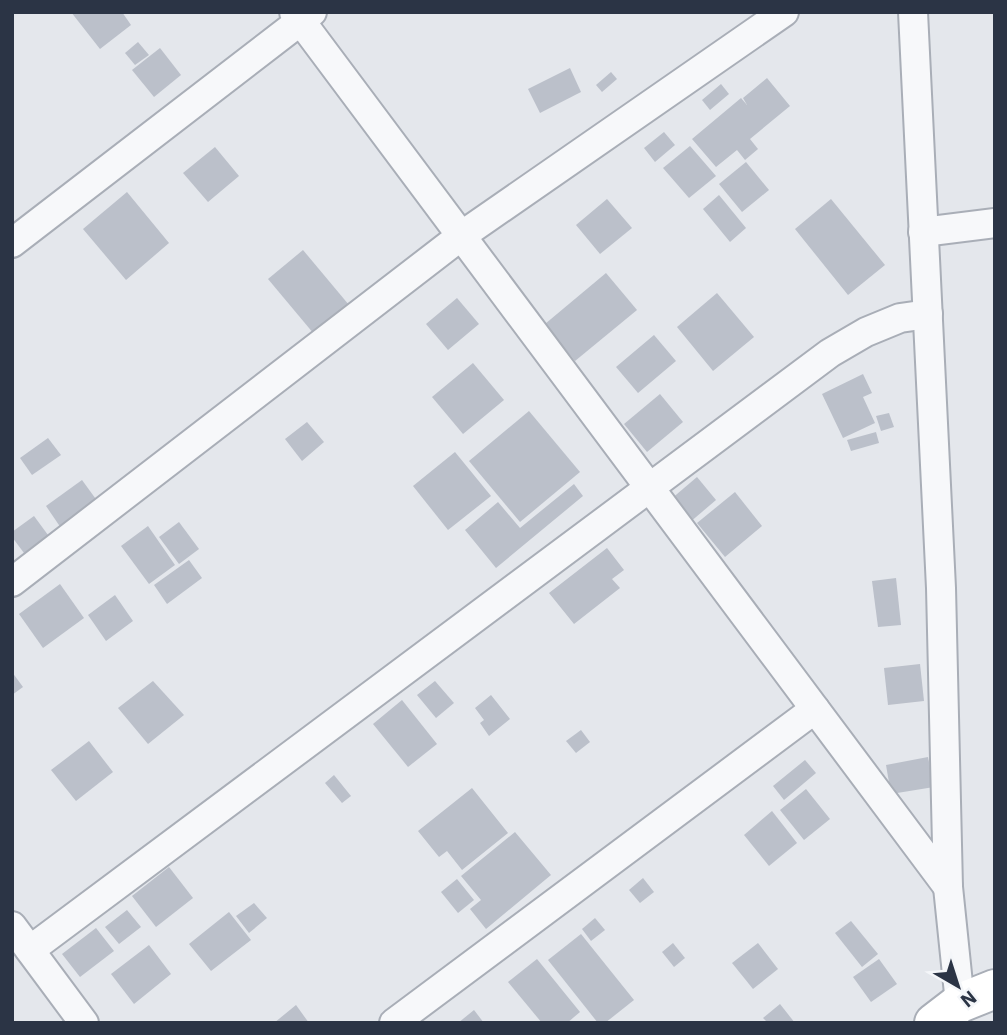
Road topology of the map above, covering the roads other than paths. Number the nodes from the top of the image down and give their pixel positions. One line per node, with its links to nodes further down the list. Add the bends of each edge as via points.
1 (784, 12): 6 (street)
2 (913, 12): 5 (street)
3 (302, 15): 6 (street); 7 (street)
4 (994, 223): 5 (street)
5 (923, 232): 8 (street)
6 (461, 236): 9 (street); 10 (street)
7 (12, 243)
8 (928, 314): 9 (street, via 900,318 830,353); 12 (street)
9 (649, 488): 11 (street); 14 (street)
10 (12, 582)
11 (815, 709): 12 (street); 18 (street)
12 (948, 887): 16 (street)
13 (12, 926): 14 (street)
14 (30, 950): 17 (street)
15 (995, 989): 16 (main road)
16 (947, 1013)
17 (84, 1023)
18 (394, 1023)

